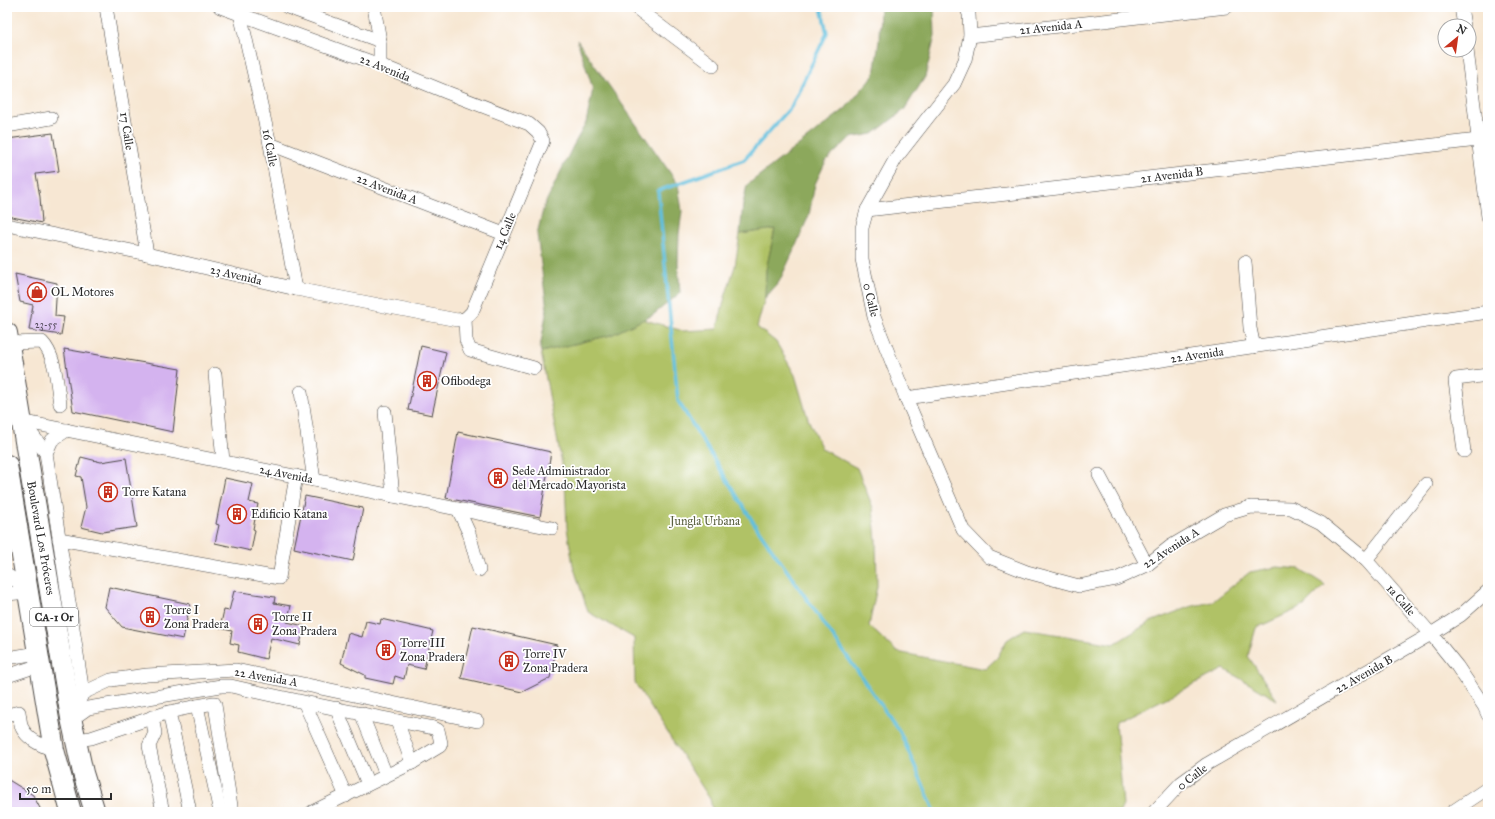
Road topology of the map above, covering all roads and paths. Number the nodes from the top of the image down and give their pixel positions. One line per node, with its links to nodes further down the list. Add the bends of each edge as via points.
1 (106, 7): 25 (street, 17 Calle)
2 (220, 7): 9 (street, 22 Avenida)
3 (286, 7): 12 (street, 22 Avenida)
4 (374, 7): 12 (street)
5 (635, 7): 15 (street)
6 (966, 7): 11 (street, 0 Calle, via 969,14)
7 (1227, 7): 11 (street, 21 Avenida A)
8 (1461, 7): 10 (street)
9 (239, 11): 14 (street, 22 Avenida); 20 (street, 16 Calle)
10 (1463, 18)
11 (970, 36): 21 (street, 0 Calle, via 965,60 954,84 896,158)
12 (380, 41): 14 (street)
13 (1467, 58): 18 (street)
14 (380, 65): 19 (street, 22 Avenida, via 528,124 538,132)
15 (713, 66)
16 (51, 118): 17 (street)
17 (7, 126)
18 (1478, 140): 21 (street, 21 Avenida B); 22 (street)
19 (543, 141): 24 (street, 14 Calle)
20 (270, 144): 24 (street, 22 Avenida A); 27 (street, 16 Calle)
21 (867, 210): 36 (street, 0 Calle, via 862,228 862,259 867,287 874,317)
22 (1488, 217)
23 (7, 225): 25 (street, 23 Avenida)
24 (504, 234): 29 (street, 14 Calle, via 472,312)
25 (147, 254): 27 (street, 23 Avenida)
26 (1245, 262): 31 (street)
27 (296, 289): 29 (street, 23 Avenida, via 457,320)
28 (1488, 312): 31 (street, 22 Avenida)
29 (465, 319): 32 (street, via 466,340 470,350)
30 (8, 338): 37 (street, via 42,342 47,347 52,358); 39 (highway, Boulevard Los Próceres / CA-1 Or)
31 (1254, 347): 36 (street, 22 Avenida)
32 (534, 368)
33 (215, 374): 43 (street)
34 (1488, 375): 41 (street, via 1454,381)
35 (301, 392): 47 (street)
36 (906, 398): 58 (street, 0 Calle, via 963,530 989,557)
37 (60, 404)
38 (385, 412): 49 (street)
39 (21, 421): 40 (street, 24 Avenida); 42 (street); 76 (highway, Boulevard Los Próceres / CA-1 Or)
40 (67, 430): 42 (street, via 52,440); 43 (street, 24 Avenida)
41 (1464, 450)
42 (46, 453): 54 (street)
43 (223, 461): 46 (street, 24 Avenida)
44 (7, 465): 50 (highway, Boulevard Los Próceres / CA-1 Or)
45 (1100, 475): 56 (street)
46 (296, 476): 47 (street, 24 Avenida); 54 (street, via 279,578)
47 (314, 480): 49 (street, 24 Avenida)
48 (1426, 484): 55 (street)
49 (393, 496): 52 (street, 24 Avenida)
50 (10, 503): 60 (highway, Boulevard Los Próceres / CA-1 Or)
51 (1292, 508): 55 (street, 1a Calle, via 1321,523); 56 (street, 22 Avenida A, via 1251,507 1224,515 1171,546)
52 (458, 509): 53 (street, 24 Avenida); 57 (street, via 469,533)
53 (552, 528)
54 (59, 539): 67 (street)
55 (1366, 560): 63 (street, 1a Calle)
56 (1147, 565): 58 (street, 22 Avenida A, via 1116,579 1079,586)
57 (478, 570)
58 (1027, 572)
59 (7, 575): 60 (street)
60 (27, 586): 62 (street); 65 (highway, Boulevard Los Próceres / CA-1 Or)
61 (1488, 591): 63 (street, 22 Avenida B, via 1461,615)
62 (7, 594)
63 (1431, 634): 74 (street, 1a Calle, via 1457,666); 80 (street, 22 Avenida B)
64 (8, 654): 65 (street)
65 (39, 659): 66 (street); 81 (highway, Boulevard Los Próceres / CA-1 Or)
66 (9, 676)
67 (83, 693): 76 (street); 78 (street, 22 Avenida A, via 111,680 147,675 236,670)
68 (305, 704): 70 (street); 76 (street, via 231,686 221,686 88,708); 86 (street)
69 (197, 706): 71 (street); 91 (street); 92 (street, via 214,703 215,705)
70 (336, 708): 72 (street); 84 (street)
71 (169, 712): 75 (street); 90 (street)
72 (361, 713): 77 (street); 83 (street)
73 (7, 715): 81 (street, via 19,712 22,728 28,736)
74 (1488, 715)
75 (152, 717): 79 (street, via 91,738); 89 (street, via 155,731 149,746)
76 (71, 719): 79 (highway, Boulevard Los Próceres / CA-1 Or)
77 (397, 721): 82 (street); 82 (street, via 438,730 440,746)
78 (477, 721)
79 (76, 740): 88 (highway, Boulevard Los Próceres / CA-1 Or)
80 (1235, 749): 94 (street, 0 Calle, via 1207,764 1181,783)
81 (54, 750): 87 (highway, Boulevard Los Próceres / CA-1 Or)
82 (412, 763): 83 (street)
83 (386, 775): 84 (street)
84 (368, 784): 86 (street)
85 (1488, 788): 95 (street)
86 (346, 796): 93 (street)
87 (70, 812)
88 (95, 812)
89 (163, 812)
90 (190, 812)
91 (220, 812)
92 (232, 812)
93 (312, 812)
94 (1154, 812)
95 (1452, 812)

